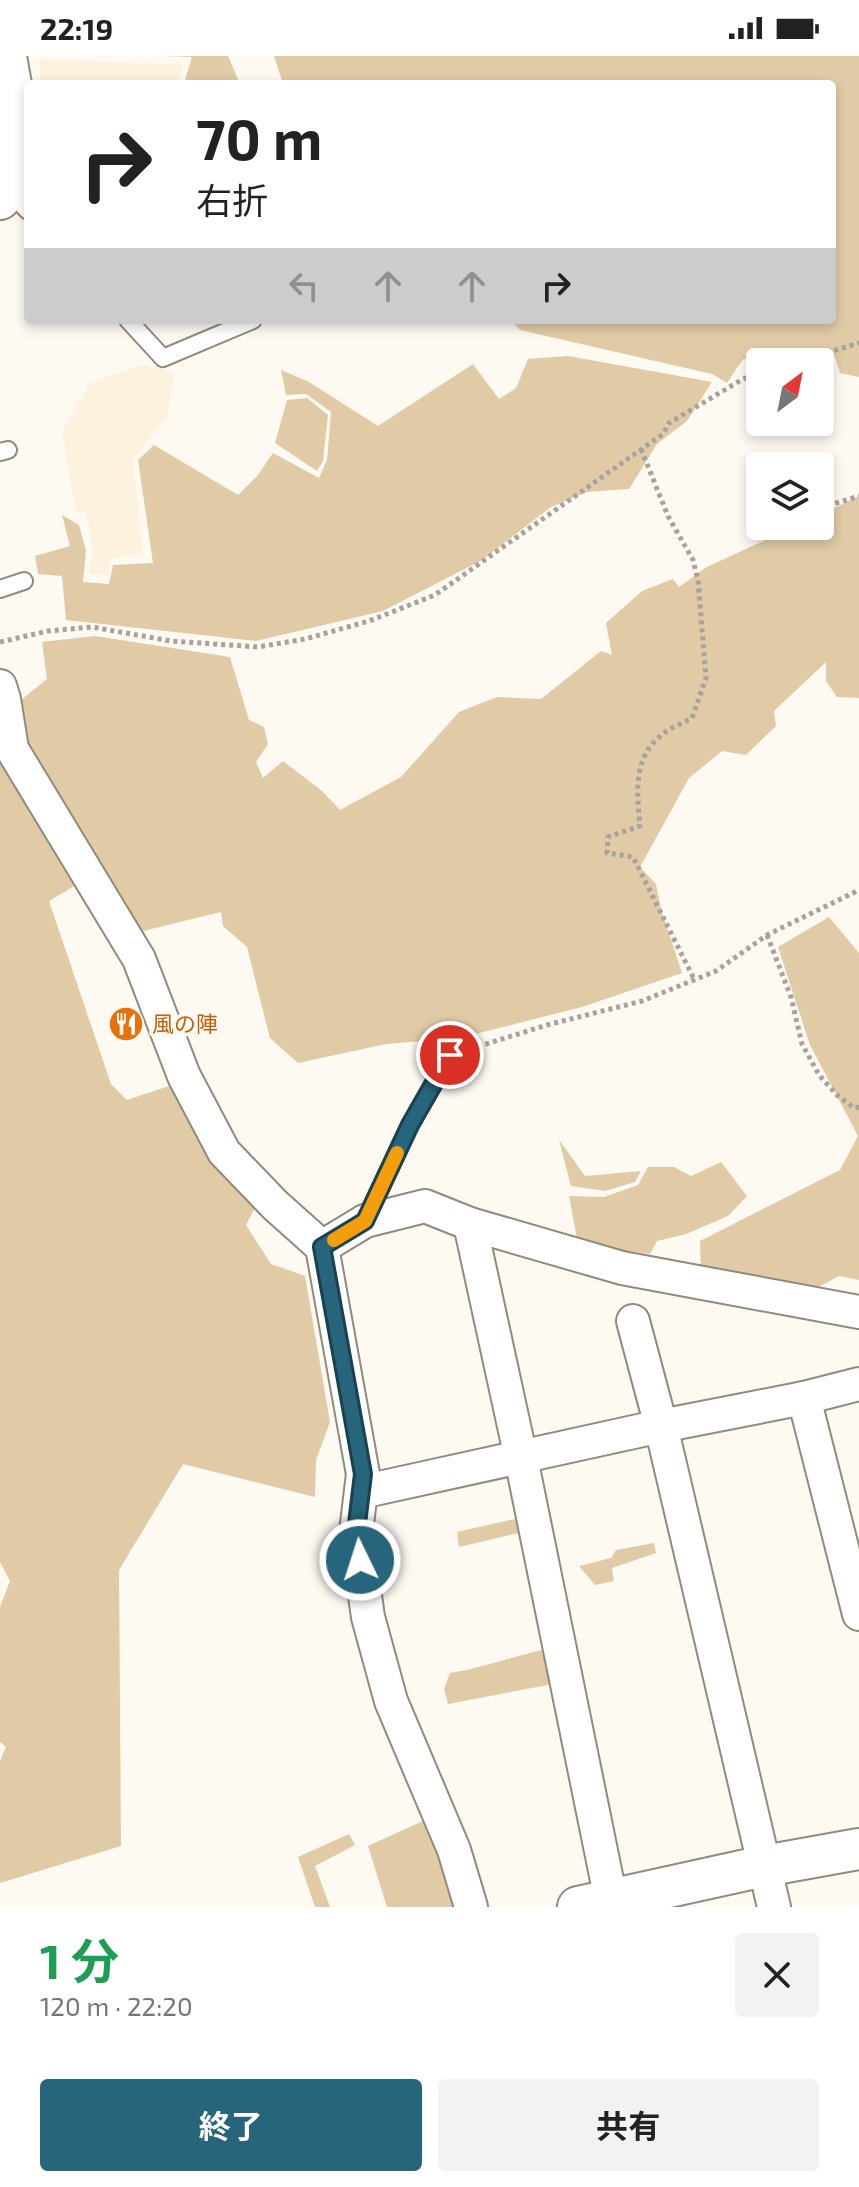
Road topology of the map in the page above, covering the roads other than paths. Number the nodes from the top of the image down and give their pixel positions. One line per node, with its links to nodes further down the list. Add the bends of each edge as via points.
1 (6, 56): 2 (street, via 20,135)
2 (11, 199)
3 (132, 324): 4 (lane, via 163,358)
4 (244, 324)
5 (24, 581): 6 (lane)
6 (0, 589)
7 (0, 686): 11 (street, via 12,749 139,959 184,1076 224,1152)
8 (450, 1055): 9 (lane)
9 (365, 1221): 10 (street, via 425,1206); 11 (street)
10 (470, 1224): 12 (street, via 622,1268); 17 (street)
11 (322, 1247): 18 (street, via 363,1474)
12 (859, 1312)
13 (633, 1321): 16 (street)
14 (859, 1384): 15 (street)
15 (804, 1398): 16 (street); 19 (street)
16 (661, 1426): 17 (street); 21 (street)
17 (521, 1458): 18 (street); 22 (street)
18 (361, 1492): 23 (street, via 356,1532 368,1617 391,1701 454,1850)
19 (859, 1614)
20 (859, 1849): 21 (street)
21 (764, 1866): 22 (street); 24 (street)
22 (595, 1903)
23 (471, 1907)
24 (774, 1907)

